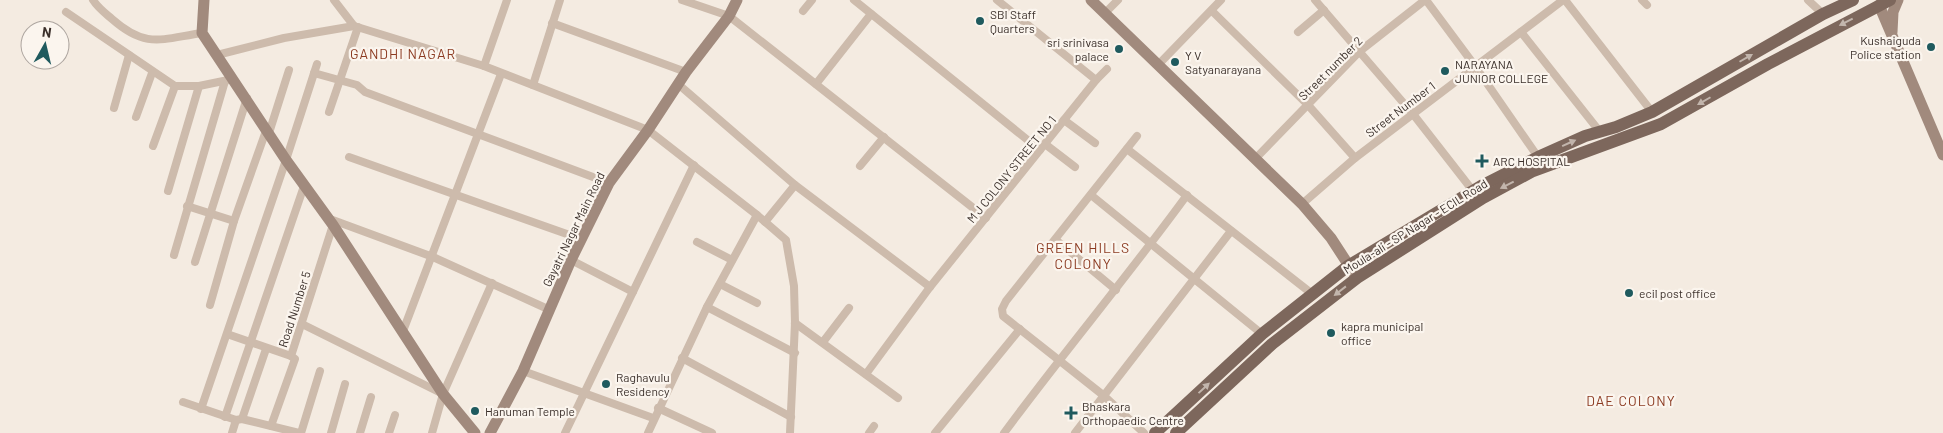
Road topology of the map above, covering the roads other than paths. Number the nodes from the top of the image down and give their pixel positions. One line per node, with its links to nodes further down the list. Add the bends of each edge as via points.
1 (94, 0): 31 (street, via 126,32 148,41)
2 (204, 0): 31 (street)
3 (335, 0): 30 (street)
4 (507, 0): 40 (street)
5 (560, 0): 29 (street)
6 (682, 0): 28 (street)
7 (737, 0): 28 (street, Gayatri Nagar Main Road)
8 (812, 0): 22 (street)
9 (854, 0): 25 (street)
10 (997, 0): 50 (street)
11 (1091, 0): 26 (street)
12 (1118, 0): 26 (street)
13 (1221, 0): 23 (street)
14 (1315, 0): 21 (street)
15 (1425, 0): 35 (street, Street number 2); 41 (street)
16 (1564, 0): 33 (street, Street Number 1); 60 (street)
17 (1808, 0): 27 (street)
18 (1853, 0): 27 (main road, Moula-ali - SP Nagar - ECIL Road)
19 (1898, 0): 34 (street, via 1893,12)
20 (1884, 3): 34 (street); 110 (main road, Moula-ali - SP Nagar - ECIL Road, one-way to 110, via 1661,124 1533,171 1508,184)
21 (1324, 10): 32 (street); 35 (street)
22 (803, 11)
23 (1212, 11): 39 (street); 57 (street)
24 (66, 12): 36 (street)
25 (871, 14): 52 (street); 72 (street)
26 (1105, 14): 39 (street)
27 (1823, 14): 60 (main road, Moula-ali - SP Nagar - ECIL Road, one-way to 27)
28 (729, 16): 44 (street, Gayatri Nagar Main Road); 52 (street)
29 (552, 23): 44 (street); 53 (street)
30 (356, 26): 37 (street, via 284,38); 40 (street); 49 (street)
31 (202, 32): 37 (street)
32 (1298, 32)
33 (1520, 32): 41 (street, Street Number 1); 66 (street)
34 (1892, 36): 74 (street)
35 (1360, 51): 57 (street, Street number 2); 61 (street)
36 (129, 55): 45 (street); 58 (street)
37 (218, 55): 48 (street)
38 (317, 64): 46 (street)
39 (1158, 65): 77 (street)
40 (484, 66): 47 (street)
41 (1475, 66): 61 (street, Street Number 1); 76 (street)
42 (1107, 69): 50 (street, M J COLONY STREET NO 1)
43 (289, 70): 64 (street)
44 (686, 72): 51 (street, Gayatri Nagar Main Road)
45 (152, 73): 54 (street); 62 (street)
46 (314, 73): 49 (street); 79 (street)
47 (501, 74): 53 (street); 67 (street)
48 (229, 80): 55 (street); 56 (street); 92 (street)
49 (340, 80): 59 (street); 67 (street)
50 (1096, 80): 63 (street, M J COLONY STREET NO 1)
51 (678, 84): 65 (street, Gayatri Nagar Main Road); 84 (street)
52 (816, 84): 69 (street)
53 (533, 85): 65 (street)
54 (174, 86): 55 (street); 71 (street)
55 (198, 86): 87 (street)
56 (247, 98): 64 (street); 93 (street)
57 (1308, 105): 77 (street, Street number 2); 78 (street)
58 (114, 108)
59 (329, 112)
60 (1652, 112): 66 (main road, Moula-ali - SP Nagar - ECIL Road)
61 (1413, 114): 78 (street, Street Number 1); 86 (street)
62 (136, 117)
63 (1064, 120): 70 (street); 72 (street, M J COLONY STREET NO 1)
64 (268, 130): 79 (street); 96 (street)
65 (648, 130): 80 (street); 83 (street, Gayatri Nagar Main Road)
66 (1600, 132): 76 (main road, Moula-ali - SP Nagar - ECIL Road, one-way to 66)
67 (479, 133): 83 (street); 88 (street)
68 (1137, 136): 73 (street)
69 (884, 137): 81 (street); 95 (street)
70 (1095, 143)
71 (153, 146)
72 (1043, 147): 82 (street); 95 (street, M J COLONY STREET NO 1)
73 (1127, 149): 89 (street); 90 (street)
74 (1943, 155)
75 (349, 157): 88 (street)
76 (1538, 157): 86 (main road, Moula-ali - SP Nagar - ECIL Road)
77 (1256, 158): 91 (street)
78 (1355, 158): 91 (street, Street Number 1)
79 (286, 160): 85 (street); 127 (street)
80 (694, 165): 94 (street); 116 (street)
81 (860, 166)
82 (1075, 167)
83 (609, 183): 100 (street, Gayatri Nagar Main Road)
84 (795, 185): 98 (street); 114 (street)
85 (304, 186): 97 (street); 130 (street)
86 (1473, 191): 109 (main road, Moula-ali - SP Nagar - ECIL Road)
87 (168, 192)
88 (456, 195): 100 (street); 105 (street)
89 (1091, 195): 101 (street); 103 (street)
90 (1187, 195): 99 (street); 103 (street)
91 (1302, 204): 109 (street, via 1331,238)
92 (187, 206): 93 (street); 104 (street)
93 (209, 213): 96 (street); 108 (street)
94 (757, 215): 98 (street); 107 (street)
95 (986, 218): 114 (street, M J COLONY STREET NO 1)
96 (234, 221): 119 (street)
97 (332, 222): 105 (street); 124 (street, Road Number 5); 126 (street)
98 (765, 222): 123 (street, via 786,240 794,286)
99 (1231, 231): 111 (street); 117 (street)
100 (581, 239): 106 (street, Gayatri Nagar Main Road)
101 (1056, 240): 115 (street); 125 (street, via 1002,306 1003,316)
102 (697, 242): 107 (street)
103 (1151, 244): 111 (street); 115 (street)
104 (174, 255)
105 (433, 257): 112 (street); 126 (street)
106 (570, 260): 116 (street); 122 (street, Gayatri Nagar Main Road)
107 (732, 260): 113 (street)
108 (195, 262)
109 (1348, 266): 110 (street); 117 (main road, Moula-ali - SP Nagar - ECIL Road)
110 (1357, 278): 171 (main road, Moula-ali - SP Nagar - ECIL Road, one-way to 171, via 1272,344)
111 (1196, 279): 128 (street); 142 (street)
112 (492, 283): 122 (street); 141 (street)
113 (720, 284): 118 (street); 120 (street)
114 (930, 287): 138 (street, M J COLONY STREET NO 1)
115 (1116, 290): 135 (street)
116 (633, 292): 140 (street)
117 (1311, 293): 128 (main road, Moula-ali - SP Nagar - ECIL Road)
118 (757, 303)
119 (210, 305)
120 (707, 307): 132 (street); 134 (street)
121 (850, 308): 129 (street)
122 (550, 310): 137 (street, Gayatri Nagar Main Road)
123 (795, 323): 129 (street); 132 (street)
124 (302, 324): 133 (street, Road Number 5); 141 (street)
125 (1020, 329): 135 (street); 166 (street)
126 (403, 331): 141 (street)
127 (227, 334): 130 (street); 147 (street)
128 (1262, 334): 170 (main road, Moula-ali - SP Nagar - ECIL Road, one-way to 128)
129 (822, 342): 138 (street)
130 (251, 343): 131 (street); 149 (street)
131 (266, 349): 133 (street); 152 (street)
132 (795, 353): 150 (street)
133 (291, 356): 153 (street, Road Number 5, via 295,358)
134 (682, 358): 146 (street); 150 (street)
135 (1058, 360): 142 (street); 167 (street)
136 (320, 371): 155 (street)
137 (523, 371): 140 (street); 161 (street, Gayatri Nagar Main Road)
138 (866, 374): 144 (street)
139 (345, 384): 156 (street)
140 (582, 393): 151 (street); 162 (street)
141 (444, 394): 159 (street); 160 (street)
142 (1103, 395): 168 (street); 169 (street)
143 (371, 397): 157 (street)
144 (898, 398)
145 (183, 402): 147 (street)
146 (658, 408): 151 (street); 164 (street)
147 (201, 409): 149 (street)
148 (395, 415): 158 (street)
149 (225, 417): 152 (street)
150 (791, 417): 165 (street)
151 (654, 418): 163 (street)
152 (239, 420): 153 (street); 154 (street)
153 (267, 428): 155 (street)
154 (232, 433)
155 (300, 433)
156 (331, 433)
157 (360, 433)
158 (389, 433)
159 (432, 433)
160 (475, 433)
161 (490, 433)
162 (565, 433)
163 (648, 433)
164 (712, 433)
165 (790, 433)
166 (935, 433)
167 (1004, 433)
168 (1074, 433)
169 (1144, 433)
170 (1155, 433)
171 (1176, 433)

